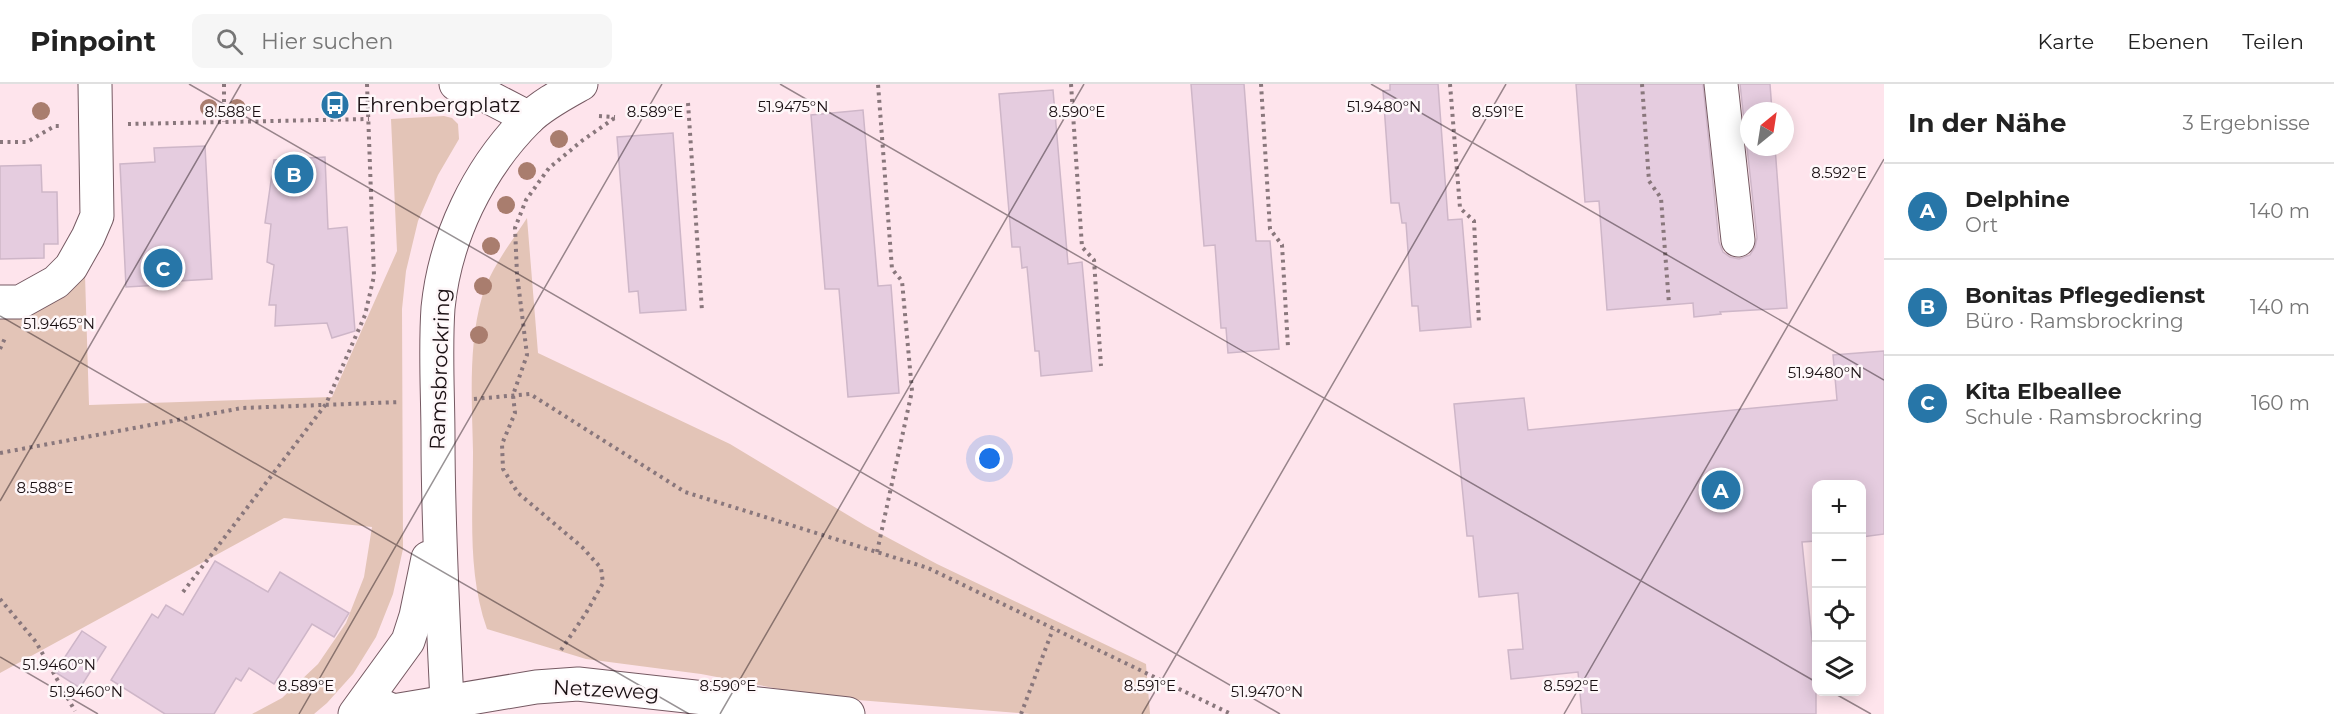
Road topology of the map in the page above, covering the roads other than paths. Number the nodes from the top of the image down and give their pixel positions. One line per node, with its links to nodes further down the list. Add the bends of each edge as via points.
1 (95, 84): 7 (street, via 97,216 81,252 63,275 20,302)
2 (456, 84): 5 (street)
3 (581, 84): 5 (street, Ramsbrockring)
4 (1721, 84): 6 (street)
5 (529, 118): 8 (street, Ramsbrockring, via 500,151 474,190 454,237 442,280 437,336)
6 (1738, 240)
7 (0, 302)
8 (438, 500): 9 (street, Ramsbrockring, via 408,641); 10 (street, Ramsbrockring)
9 (361, 706): 10 (street, Netzeweg, via 393,711)
10 (444, 708): 11 (street, Netzeweg, via 536,687 578,684)
11 (848, 714)

